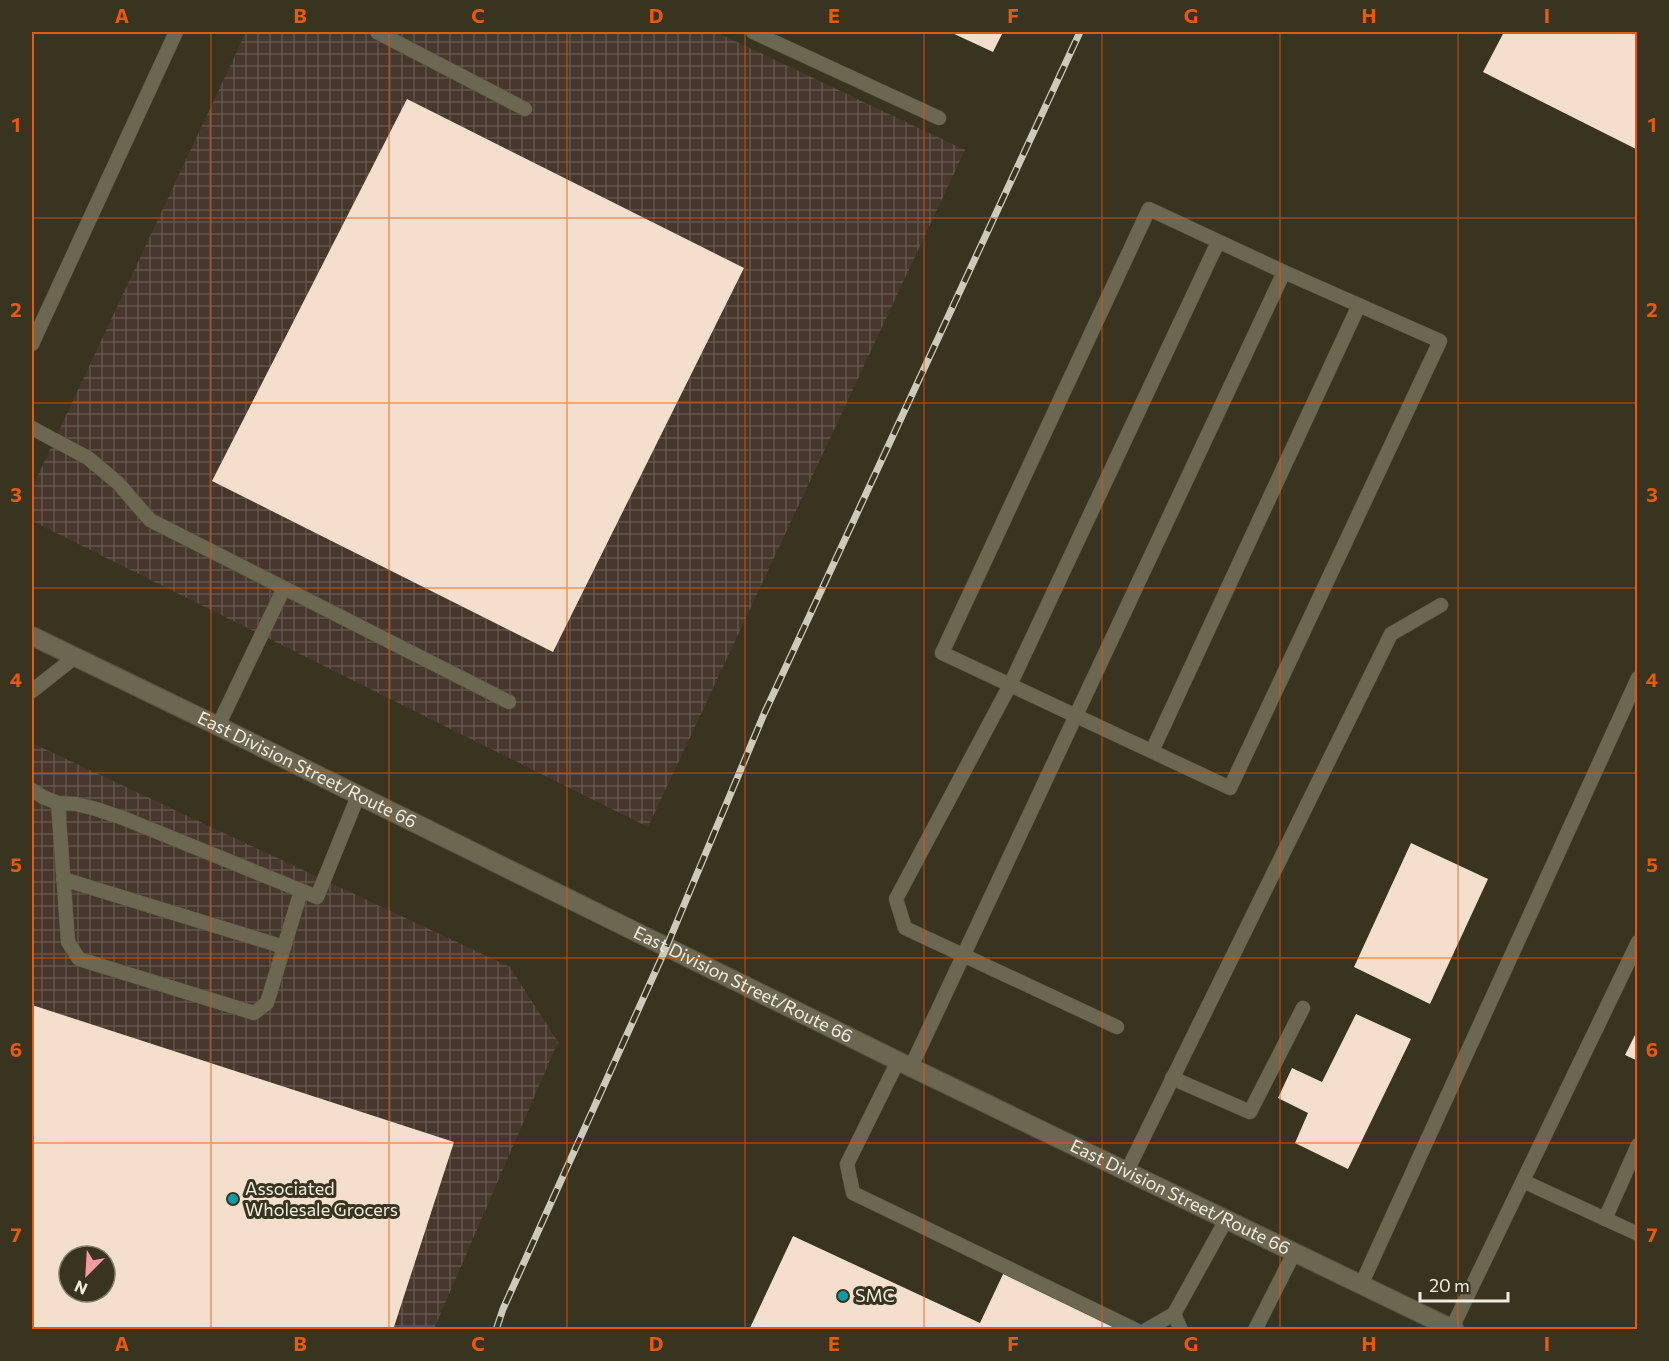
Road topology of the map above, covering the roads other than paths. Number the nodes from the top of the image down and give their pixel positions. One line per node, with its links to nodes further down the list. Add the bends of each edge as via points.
1 (176, 32): 9 (lane)
2 (377, 32): 4 (lane)
3 (753, 32): 5 (lane)
4 (525, 109)
5 (939, 118)
6 (1218, 242): 7 (lane); 16 (lane); 16 (lane, via 1149,209 942,653)
7 (1284, 272): 8 (lane); 19 (lane)
8 (1359, 305): 21 (lane); 21 (lane, via 1440,341 1230,788)
9 (32, 344)
10 (32, 428): 11 (lane, via 88,458 118,483 150,520)
11 (284, 588): 18 (lane); 20 (lane)
12 (1441, 605): 33 (lane, via 1390,634)
13 (32, 636): 14 (main road, East Division Street/Route 66)
14 (75, 657): 17 (lane); 20 (main road, East Division Street/Route 66)
15 (1638, 678): 41 (lane)
16 (1010, 685): 19 (lane); 29 (lane, via 896,899 905,928)
17 (32, 691)
18 (509, 702)
19 (1076, 716): 21 (lane); 29 (lane)
20 (218, 726): 23 (main road, East Division Street/Route 66)
21 (1152, 751)
22 (32, 790): 24 (lane)
23 (358, 796): 26 (lane, via 317,897); 32 (main road, East Division Street/Route 66)
24 (58, 803): 25 (lane); 26 (lane, via 96,809)
25 (63, 879): 28 (lane); 28 (lane, via 68,942 79,959 243,1010 254,1013 267,1003)
26 (301, 891): 28 (lane)
27 (1638, 942): 36 (lane)
28 (284, 947)
29 (964, 956): 31 (lane); 32 (lane)
30 (1303, 1008): 33 (lane, via 1250,1112)
31 (1117, 1027)
32 (905, 1064): 35 (main road, East Division Street/Route 66); 43 (lane, via 848,1164 853,1193)
33 (1172, 1078): 35 (lane)
34 (1638, 1145): 37 (lane)
35 (1127, 1171): 38 (main road, East Division Street/Route 66)
36 (1523, 1181): 37 (lane); 47 (lane)
37 (1605, 1219): 39 (lane)
38 (1226, 1220): 40 (main road, East Division Street/Route 66); 42 (lane)
39 (1638, 1234)
40 (1294, 1253): 41 (main road, East Division Street/Route 66); 46 (lane)
41 (1361, 1285): 47 (main road, East Division Street/Route 66)
42 (1174, 1314): 44 (lane); 45 (lane)
43 (1136, 1329)
44 (1146, 1329)
45 (1181, 1329)
46 (1255, 1329)
47 (1454, 1329)

